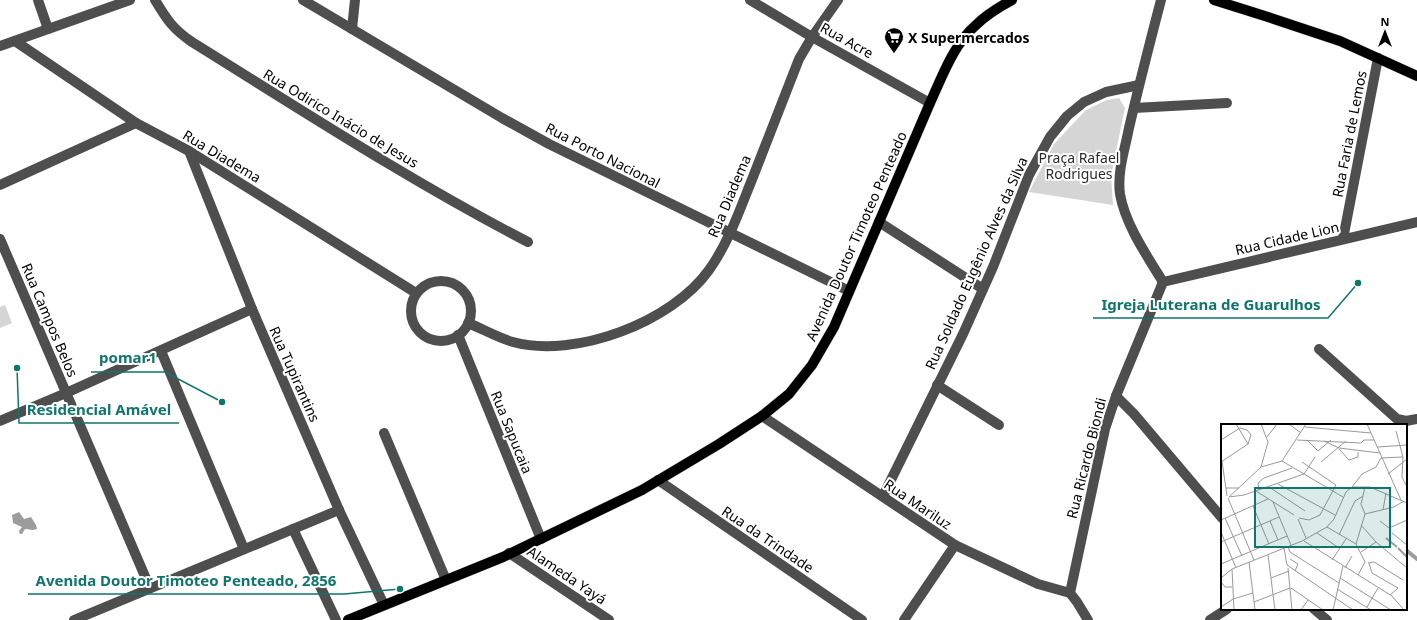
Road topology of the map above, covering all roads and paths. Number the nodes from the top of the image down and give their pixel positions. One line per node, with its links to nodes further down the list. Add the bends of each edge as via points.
1 (38, 0): 11 (street)
2 (130, 0): 11 (street)
3 (155, 0): 30 (street, Rua Odirico Inácio de Jesus, via 179,34 372,154)
4 (303, 0): 12 (street, Rua Porto Nacional)
5 (355, 0): 12 (street)
6 (750, 0): 13 (street, Rua Acre)
7 (838, 0): 13 (street, Rua Diadema)
8 (1012, 0): 19 (main road, Avenida Doutor Timoteo Penteado, via 975,26 958,46)
9 (1161, 0): 18 (street)
10 (1214, 0): 16 (main road, via 1317,33)
11 (48, 29): 14 (street)
12 (352, 29): 27 (street, Rua Porto Nacional, via 549,144)
13 (812, 37): 19 (street, Rua Acre); 27 (street, Rua Diadema, via 799,59)
14 (15, 41): 15 (street); 22 (street, Rua Diadema)
15 (0, 46)
16 (1378, 58): 17 (main road); 29 (street, Rua Faria de Lemos)
17 (1417, 76)
18 (1139, 86): 21 (street); 32 (street, Rua Soldado Eugênio Alves da Silva, via 1106,92 1084,102 1067,116 1050,137 1029,175)
19 (930, 103): 25 (main road, Avenida Doutor Timoteo Penteado)
20 (1227, 103): 21 (street)
21 (1134, 108): 31 (street, via 1120,169 1120,194 1126,216)
22 (136, 123): 23 (street, Rua Diadema); 24 (street)
23 (189, 151): 34 (street, Rua Diadema); 35 (street, Rua Tupirantins)
24 (0, 185)
25 (879, 222): 32 (street); 33 (main road, Avenida Doutor Timoteo Penteado)
26 (1417, 222): 29 (street, Rua Cidade Lion)
27 (730, 234): 33 (street, Rua Porto Nacional); 36 (street, Rua Diadema, via 708,271 688,293 636,326 610,335 568,345 540,346 513,342)
28 (0, 239): 41 (street, Rua Campos Belos)
29 (1343, 239): 31 (street, Rua Cidade Lion)
30 (528, 242)
31 (1163, 282): 42 (street, Rua Ricardo Biondi)
32 (983, 289): 40 (street, Rua Soldado Eugênio Alves da Silva)
33 (849, 292): 43 (main road, Avenida Doutor Timoteo Penteado, via 834,327 812,365 788,394)
34 (416, 293): 36 (street, via 432,282 452,282 467,295 471,314); 37 (street, via 411,313 420,332 428,338 438,340 448,340)
35 (252, 309): 39 (street); 51 (street, Rua Tupirantins)
36 (468, 323): 37 (street)
37 (458, 335): 54 (street, Rua Sapucaia)
38 (1319, 349): 46 (street)
39 (161, 351): 41 (street); 56 (street)
40 (937, 385): 47 (street); 50 (street, Rua Soldado Eugênio Alves da Silva)
41 (66, 393): 45 (street); 59 (street, Rua Campos Belos)
42 (1116, 396): 52 (street); 60 (street, Rua Ricardo Biondi, via 1105,429)
43 (762, 416): 49 (main road, Avenida Doutor Timoteo Penteado); 50 (street, Rua Mariluz)
44 (1417, 419): 46 (street)
45 (0, 421)
46 (1395, 422)
47 (999, 425)
48 (384, 433): 58 (street)
49 (658, 480): 54 (main road, Avenida Doutor Timoteo Penteado); 68 (street, Rua da Trindade)
50 (883, 496): 55 (street, Rua Mariluz)
51 (339, 510): 53 (street); 61 (street, Rua Tupirantins)
52 (1221, 517)
53 (293, 529): 56 (street); 66 (street)
54 (541, 539): 57 (main road, Avenida Doutor Timoteo Penteado)
55 (955, 545): 60 (street, Rua Mariluz, via 1038,584); 69 (street)
56 (244, 549): 59 (street)
57 (509, 554): 58 (main road, Avenida Doutor Timoteo Penteado); 67 (street, Alameda Yayá)
58 (446, 580): 61 (main road, Avenida Doutor Timoteo Penteado)
59 (150, 588): 65 (street)
60 (1070, 593): 70 (street)
61 (384, 605): 64 (main road, Avenida Doutor Timoteo Penteado)
62 (1225, 610): 71 (street)
63 (1315, 610): 72 (street)
64 (351, 619)
65 (74, 620)
66 (336, 620)
67 (609, 620)
68 (862, 620)
69 (904, 620)
70 (1088, 620)
71 (1210, 620)
72 (1327, 620)

